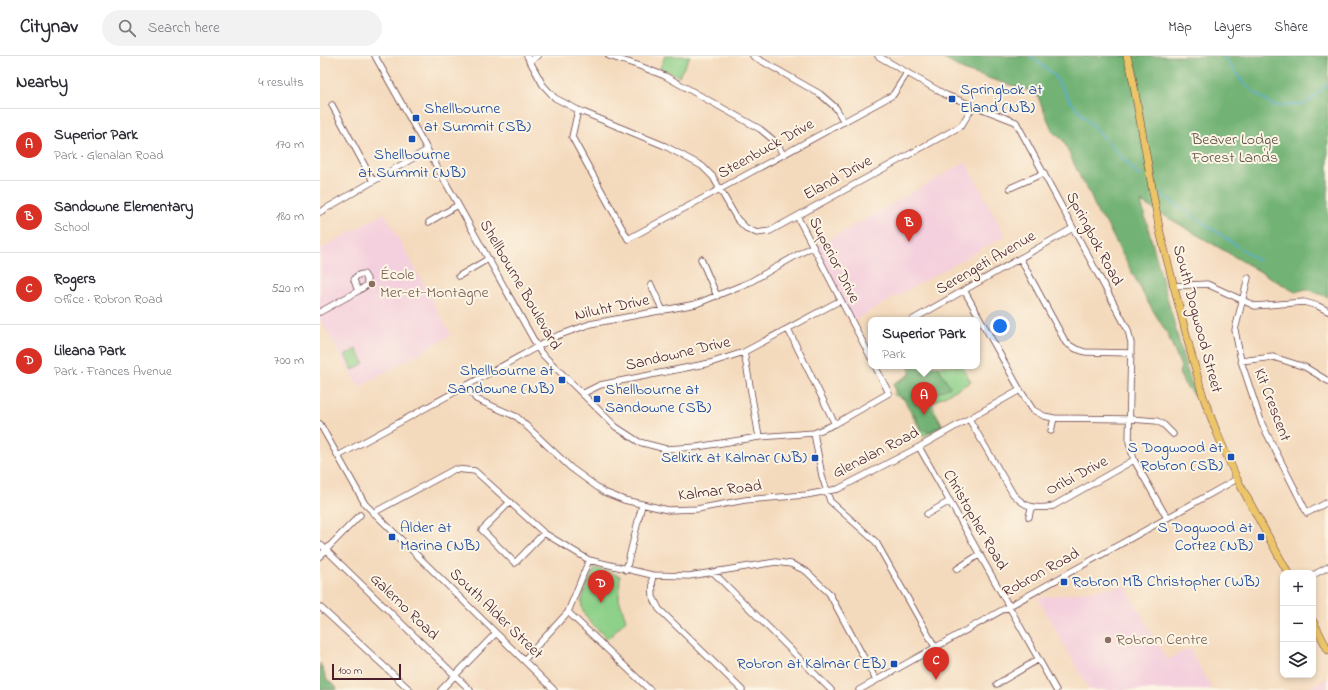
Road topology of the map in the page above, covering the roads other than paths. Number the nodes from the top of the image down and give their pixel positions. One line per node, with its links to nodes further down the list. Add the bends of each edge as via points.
1 (375, 56): 13 (street, Shellbourne Boulevard)
2 (538, 56): 7 (street)
3 (609, 56): 14 (street, via 665,76 760,129 777,143)
4 (753, 56): 12 (street, via 820,94 836,108)
5 (878, 56): 8 (street, Springbok Road)
6 (1127, 56): 31 (main road, South Dogwood Street, via 1156,214)
7 (528, 58): 11 (street, via 543,85 555,98)
8 (907, 72): 10 (street, Springbok Road, via 946,94); 12 (street, Steenbuck Drive, via 893,95)
9 (332, 105): 16 (street)
10 (974, 105): 15 (street, Springbok Road, via 1016,122); 21 (street, Eland Drive, via 961,126)
11 (578, 110): 18 (street, Eland Drive, via 665,146 702,166); 18 (street, Steenbuck Drive, via 572,136 628,239)
12 (844, 122): 14 (street, Steenbuck Drive)
13 (427, 150): 16 (street); 19 (street, Shellbourne Boulevard)
14 (783, 155): 18 (street, Steenbuck Drive)
15 (1044, 173): 17 (street); 23 (street, Springbok Road)
16 (373, 181): 20 (street)
17 (1010, 188)
18 (721, 189): 21 (street, Eland Drive, via 737,219 746,228 757,233 770,231)
19 (458, 205): 22 (street); 26 (street, Shellbourne Boulevard)
20 (320, 211)
21 (797, 216): 24 (street, Superior Drive)
22 (429, 222)
23 (1073, 228): 25 (street, Serengeti Avenue); 49 (street, Springbok Road, via 1128,330)
24 (813, 246): 34 (street, Niluht Drive, via 750,282); 35 (street, Superior Drive)
25 (1020, 258): 32 (street, Serengeti Avenue); 49 (street, via 1066,343 1085,352)
26 (488, 259): 28 (street); 45 (street, Shellbourne Boulevard)
27 (701, 259): 34 (street)
28 (459, 276)
29 (1248, 278): 36 (street, Kit Crescent)
30 (651, 285): 37 (street)
31 (1173, 286): 36 (street, via 1207,284); 68 (main road, South Dogwood Street, via 1203,396)
32 (964, 290): 40 (street, Serengeti Avenue); 41 (street)
33 (358, 291): 39 (street)
34 (717, 296): 37 (street, Niluht Drive, via 696,304)
35 (841, 300): 43 (street, Sandowne Drive); 46 (street, Superior Drive)
36 (1242, 300): 38 (street, via 1255,306 1304,302); 50 (street, Kit Crescent, via 1234,330)
37 (663, 310): 45 (street, Niluht Drive, via 590,324)
38 (1328, 311)
39 (320, 312)
40 (917, 317)
41 (979, 317)
42 (980, 319): 54 (street)
43 (788, 329): 47 (street, Sandowne Drive); 60 (street)
44 (868, 344): 46 (street)
45 (537, 346): 53 (street, Niluht Drive); 55 (street, Shellbourne Boulevard)
46 (865, 346): 48 (street, Superior Drive)
47 (744, 352): 55 (street, Sandowne Drive, via 710,363 600,385); 64 (street)
48 (868, 352)
49 (1131, 353): 58 (street, Springbok Road)
50 (1241, 361): 52 (street, via 1274,357 1305,367); 72 (street, Kit Crescent, via 1262,424 1307,513)
51 (877, 369): 60 (street, Shellbourne Boulevard, via 889,393)
52 (1328, 381)
53 (466, 384): 66 (street, Niluht Drive); 73 (street, Kalmar Road, via 476,399 517,417 571,468 604,492)
54 (1020, 390): 56 (street, Glenalan Road); 57 (street, via 1033,410)
55 (582, 394): 64 (street, Shellbourne Boulevard, via 616,427 639,442 666,449)
56 (969, 418): 65 (street, Glenalan Road); 74 (street, Oribi Drive, via 1012,494)
57 (1054, 418): 58 (street); 61 (street)
58 (1130, 419): 63 (street, via 1157,422); 67 (street, Springbok Road, via 1129,442)
59 (320, 424): 66 (street, South Alder Street)
60 (835, 424): 62 (street, Shellbourne Boulevard)
61 (1051, 432)
62 (814, 433): 64 (street, Shellbourne Boulevard); 69 (street, via 822,476)
63 (1173, 434)
64 (759, 437)
65 (919, 447): 69 (street, Glenalan Road, via 838,489); 70 (street, Christopher Road)
66 (338, 456): 75 (street, South Alder Street, via 365,504)
67 (1134, 460): 74 (street, Oribi Drive, via 1053,506); 79 (street, Springbok Road)
68 (1237, 479): 79 (street, Robron Road); 89 (main road, South Dogwood Street)
69 (828, 491): 73 (street, Kalmar Road, via 745,500 697,509 668,510); 98 (street, via 830,500 876,542)
70 (950, 501): 76 (street); 83 (street, Christopher Road)
71 (510, 502): 75 (street, via 475,471 455,469); 80 (street); 80 (street, via 482,530 516,563)
72 (1328, 502)
73 (642, 505): 88 (street)
74 (1031, 508): 78 (street, Oribi Drive)
75 (373, 513): 97 (street, South Alder Street)
76 (927, 514)
77 (360, 515): 82 (street)
78 (1029, 517)
79 (1167, 518): 93 (street, Robron Road)
80 (544, 533): 85 (street)
81 (320, 544): 82 (street, Galerno Road)
82 (326, 549): 84 (street); 102 (street, Galerno Road)
83 (980, 554): 87 (street); 93 (street, Christopher Road)
84 (320, 556)
85 (589, 560): 88 (street); 95 (street)
86 (1328, 567): 91 (street)
87 (957, 569)
88 (626, 570): 92 (street)
89 (1286, 570)
90 (714, 573): 92 (street); 103 (street, via 776,562 792,564 806,571 829,593); 111 (street)
91 (1316, 573)
92 (652, 576): 110 (street, via 654,597 659,609)
93 (1009, 606): 98 (street, Robron Road); 100 (street, Christopher Road)
94 (320, 607): 105 (street)
95 (568, 612): 101 (street); 109 (street)
96 (1316, 627): 99 (main road)
97 (496, 633): 101 (street, South Alder Street); 102 (street)
98 (935, 647): 103 (street, Robron Road)
99 (1328, 650)
100 (1039, 659): 104 (street); 113 (street, Christopher Road)
101 (524, 660): 108 (street, South Alder Street)
102 (455, 675): 106 (street); 107 (street, Galerno Road)
103 (876, 680): 112 (street, Robron Road)
104 (997, 684)
105 (410, 690)
106 (441, 690)
107 (470, 690)
108 (554, 690)
109 (650, 690)
110 (742, 690)
111 (831, 690)
112 (859, 690)
113 (1056, 690)

